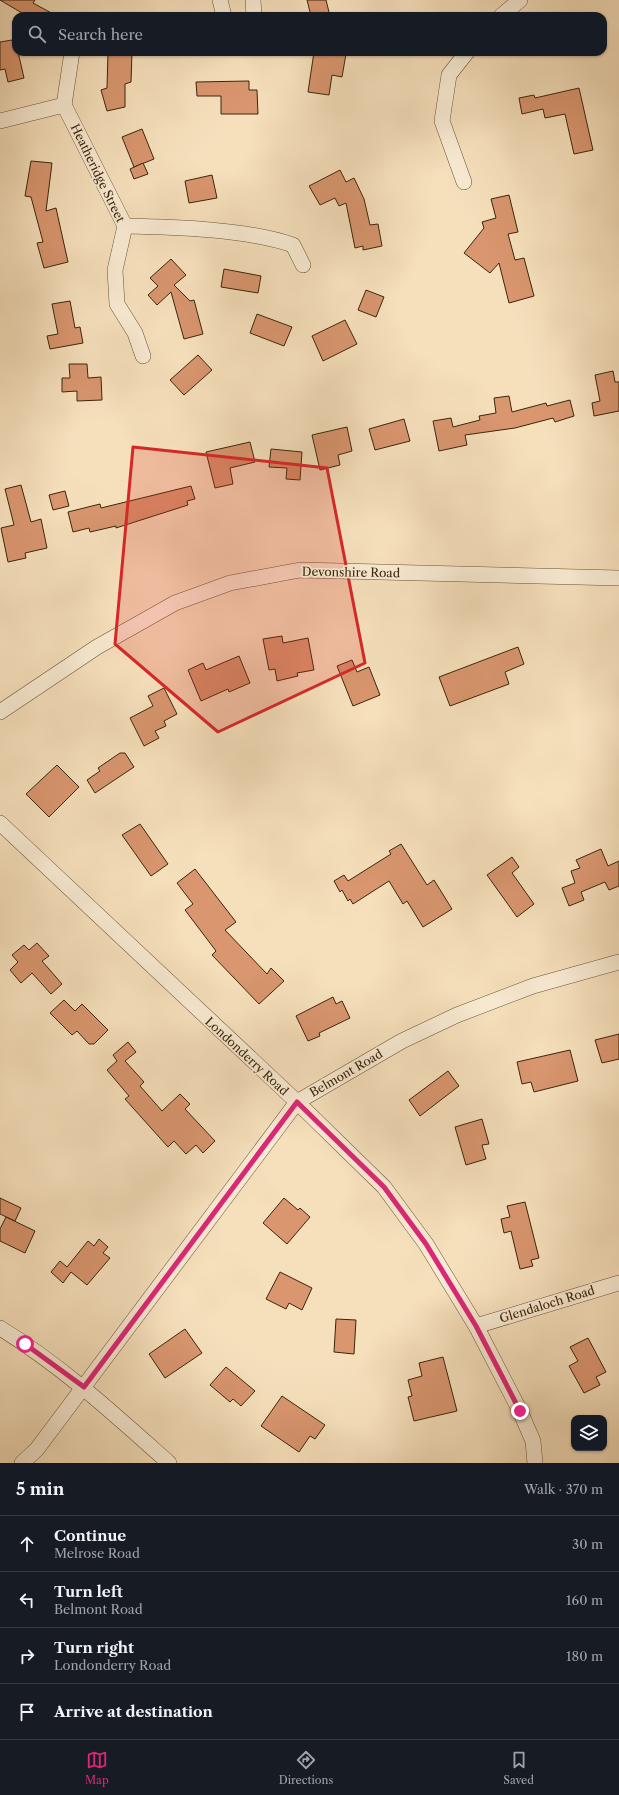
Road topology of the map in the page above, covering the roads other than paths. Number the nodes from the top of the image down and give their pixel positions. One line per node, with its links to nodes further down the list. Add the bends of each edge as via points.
1 (220, 0): 4 (street)
2 (254, 0): 5 (street)
3 (520, 0): 6 (street)
4 (223, 12)
5 (254, 12)
6 (506, 12)
7 (71, 56): 9 (street)
8 (464, 56): 11 (street, via 449,75 442,122)
9 (64, 105): 10 (street); 12 (street, Heatheridge Street)
10 (0, 121)
11 (464, 182)
12 (125, 226): 13 (street, via 214,231 272,238 293,245); 14 (street, Heatheridge Street, via 115,270 117,304 134,333)
13 (303, 265)
14 (143, 356)
15 (619, 578): 16 (street, Devonshire Road, via 300,570 230,583 169,606 97,647)
16 (0, 712)
17 (0, 823): 19 (street, Londonderry Road)
18 (619, 962): 19 (street, Belmont Road, via 533,986 457,1015 402,1041)
19 (297, 1102): 21 (street, Londonderry Road, via 384,1187 426,1244); 23 (street, Belmont Road)
20 (619, 1283): 21 (street, Glendaloch Road)
21 (476, 1326): 26 (street, Londonderry Road, via 533,1441)
22 (0, 1328): 23 (street)
23 (84, 1387): 24 (street, Belmont Road, via 37,1449); 25 (street)
24 (22, 1463)
25 (169, 1463)
26 (535, 1463)

